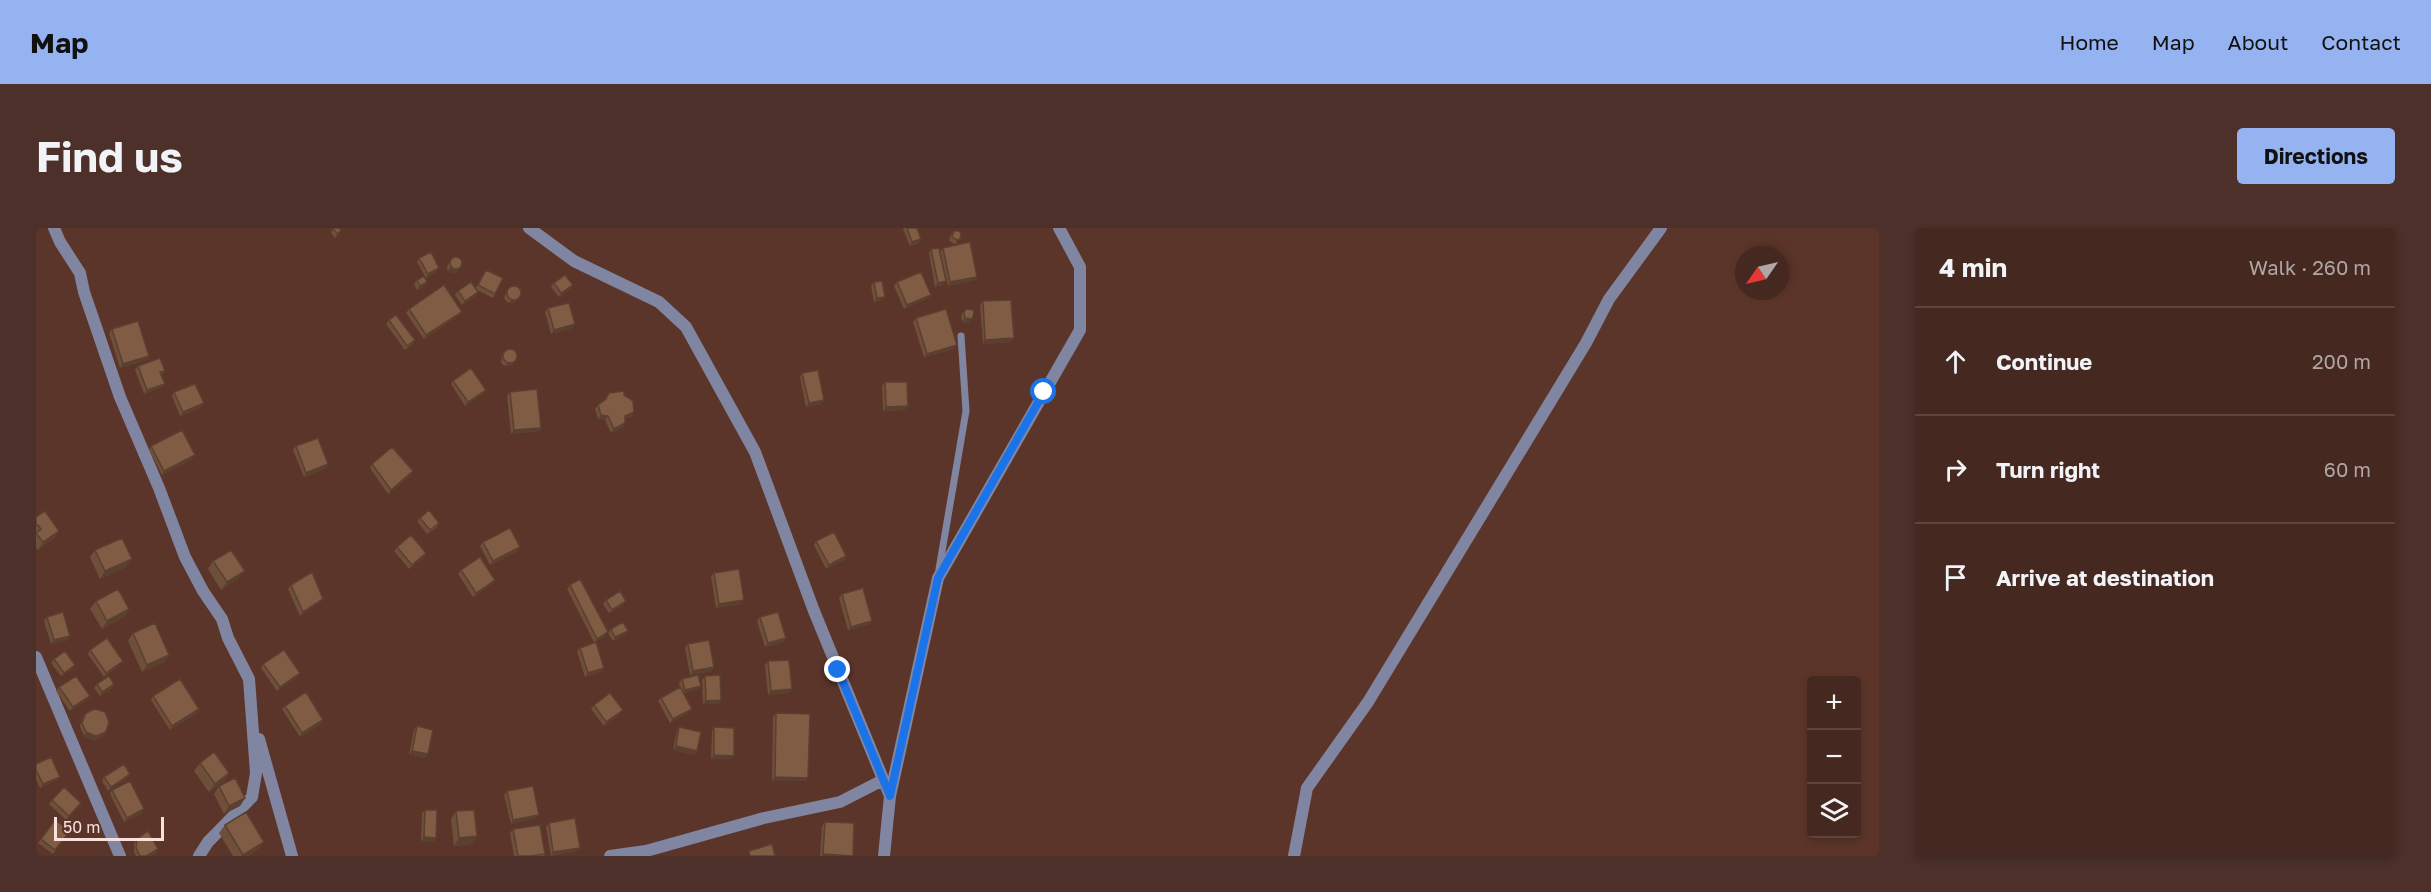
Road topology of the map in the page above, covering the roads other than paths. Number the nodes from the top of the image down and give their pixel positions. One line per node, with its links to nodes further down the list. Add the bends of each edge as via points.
1 (54, 228): 8 (street, via 80,273 120,397 184,557 222,619 249,679)
2 (529, 228): 9 (street, via 574,261 659,302 686,327 755,452)
3 (1059, 228): 6 (street, via 1080,267 1080,330)
4 (1661, 228): 16 (street, via 1609,299 1368,702 1307,788)
5 (961, 336): 6 (lane, via 966,411)
6 (938, 578): 10 (street)
7 (36, 657): 11 (street)
8 (253, 715): 12 (street, via 256,772 252,797 208,842); 13 (street)
9 (883, 780): 10 (street); 14 (street, via 840,802 764,818 646,851)
10 (890, 796): 15 (street)
11 (120, 856)
12 (200, 856)
13 (292, 856)
14 (610, 856)
15 (884, 856)
16 (1294, 856)

